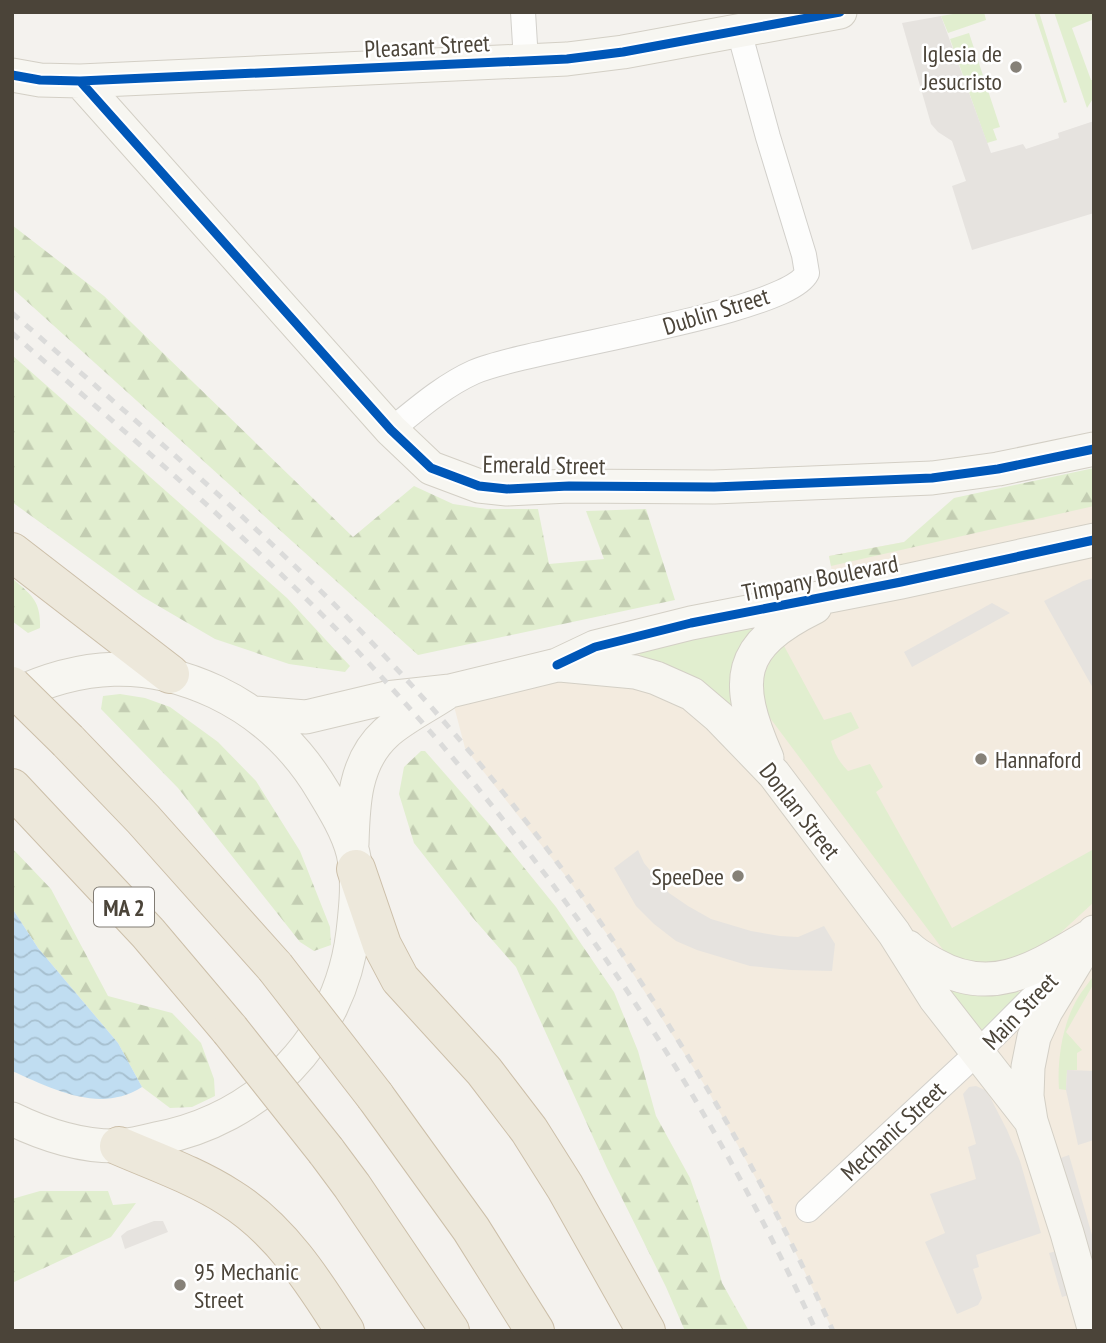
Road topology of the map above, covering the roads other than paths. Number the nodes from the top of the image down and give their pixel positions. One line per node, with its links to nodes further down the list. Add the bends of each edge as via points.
1 (523, 12): 4 (street)
2 (840, 12): 3 (main road, Pleasant Street)
3 (738, 32): 4 (main road, Pleasant Street, via 623,52); 7 (street, Dublin Street, via 804,255 807,268 803,279 724,312 552,350 476,372 450,384)
4 (526, 61): 6 (main road, Pleasant Street)
5 (12, 75): 6 (main road, Pleasant Street)
6 (80, 81): 7 (main road, Emerald Street)
7 (391, 430): 8 (main road, Emerald Street, via 431,468 479,486 507,489 932,478)
8 (1094, 449)
9 (1094, 540): 11 (main road, Timpany Boulevard)
10 (12, 552): 13 (highway)
11 (845, 591): 12 (main road, Timpany Boulevard, via 595,647); 18 (main road, via 789,620 764,639 751,663 747,706)
12 (557, 665): 15 (main road, Timpany Boulevard); 18 (main road, Donlan Street, via 635,672 680,688 719,717)
13 (170, 674): 16 (main road, via 127,670 72,674); 17 (main road)
14 (12, 686): 33 (highway, bridge, via 143,819 275,967 471,1229)
15 (450, 691): 17 (main road, Timpany Boulevard, via 386,698 306,717); 20 (main road, Timpany Boulevard, via 385,733 366,760 355,796)
16 (12, 696)
17 (255, 713): 20 (main road, via 305,763 329,800)
18 (774, 774): 21 (main road, Donlan Street)
19 (12, 788): 32 (highway, MA 2, bridge, via 148,933 230,1030 352,1186)
20 (354, 859): 28 (main road, Timpany Boulevard, via 355,913 344,976 336,998 297,1059 282,1076 229,1115 178,1135); 34 (highway, via 382,945 400,979 508,1101 565,1187)
21 (894, 933): 22 (main road, via 912,951 945,971 978,980 1030,970); 23 (main road, Donlan Street, via 935,998)
22 (1092, 934): 23 (street, Main Street); 25 (main road, Main Street, via 1034,1037 1028,1067)
23 (978, 1052): 25 (main road, Main Street); 29 (street, Mechanic Street)
24 (12, 1119): 26 (main road)
25 (1031, 1121): 30 (main road, Main Street)
26 (71, 1141): 27 (main road); 28 (main road, Timpany Boulevard)
27 (12, 1146)
28 (119, 1146): 31 (highway, via 197,1179 246,1209 287,1250)
29 (808, 1210)
30 (1094, 1328)
31 (345, 1331)
32 (450, 1331)
33 (535, 1331)
34 (646, 1331)

